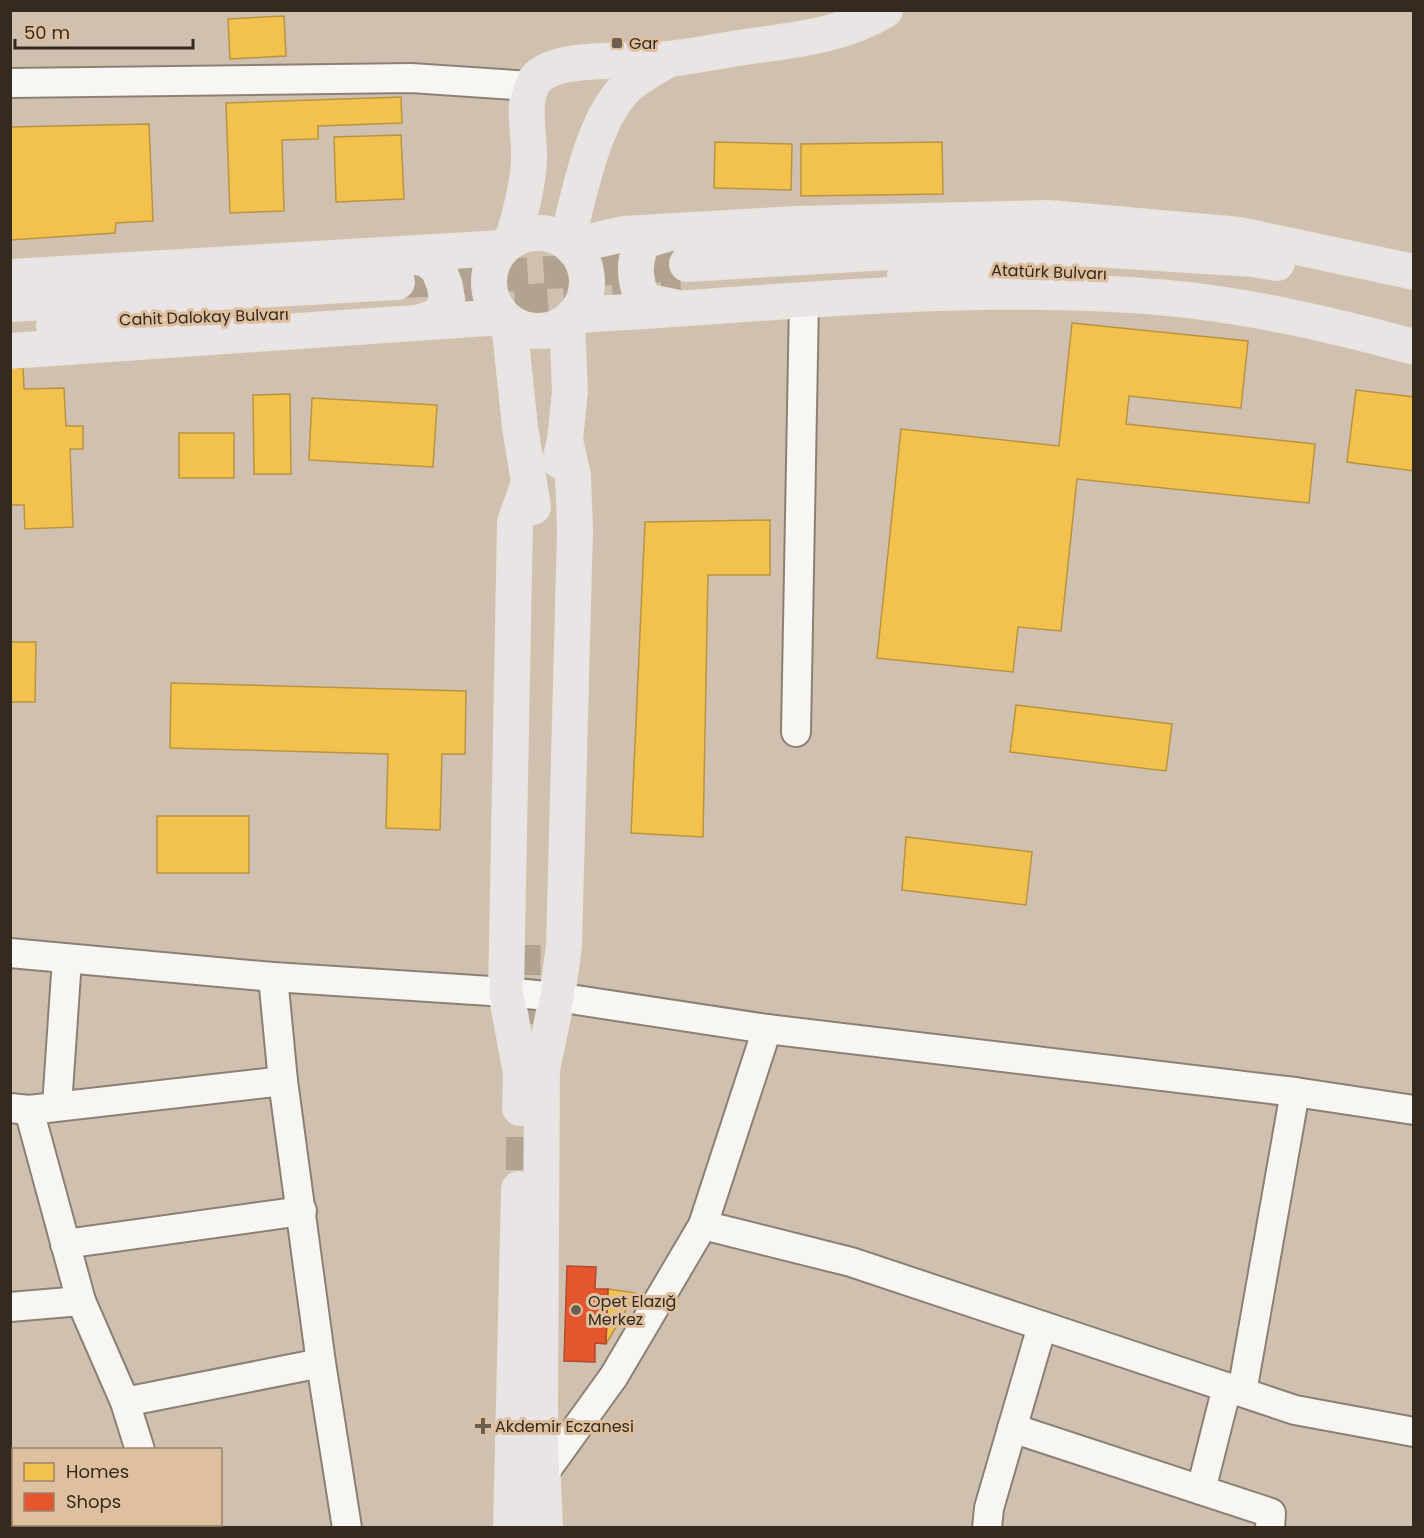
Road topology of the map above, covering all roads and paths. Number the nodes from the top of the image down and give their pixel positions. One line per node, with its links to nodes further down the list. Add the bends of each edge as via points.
1 (885, 10): 2 (main road, via 843,30 813,37)
2 (669, 59): 4 (main road, via 564,65 549,70); 7 (main road, via 629,85 613,104 587,163)
3 (10, 83): 4 (street, via 411,78)
4 (531, 86): 6 (main road, via 527,181)
5 (674, 231): 7 (main road, via 623,234); 8 (main road, via 1049,218 1240,235); 10 (main road, via 644,241 638,251 636,284 643,301 660,305)
6 (508, 244): 7 (main road, via 519,236 536,232 552,234); 11 (main road); 16 (main road, via 494,257 488,288 493,304)
7 (569, 244): 15 (main road, via 579,254 587,285 584,301)
8 (1413, 272)
9 (10, 277): 11 (main road)
10 (685, 288): 12 (main road, Atatürk Bulvarı, via 976,247 1093,249 1253,259 1348,276); 13 (main road); 15 (main road); 17 (main road, Atatürk Bulvarı, via 959,270 1119,274 1275,293)
11 (404, 292): 14 (main road, Cahit Dalokay Bulvarı); 16 (main road); 18 (main road, Cahit Dalokay Bulvarı); 20 (main road)
12 (1413, 293)
13 (804, 301): 19 (main road, via 969,293 1169,298 1267,311); 23 (street)
14 (10, 304)
15 (570, 318): 16 (main road, via 546,331 531,331); 21 (main road, via 570,392)
16 (506, 319): 22 (main road)
17 (1413, 324)
18 (10, 330)
19 (1413, 347)
20 (10, 351)
21 (565, 440): 22 (main road, via 558,472 533,945 537,525); 28 (main road, via 573,476 575,530 564,946)
22 (528, 486): 27 (main road, via 515,522)
23 (796, 732)
24 (10, 953): 25 (street)
25 (67, 959): 26 (street); 32 (street)
26 (273, 977): 27 (street); 30 (street)
27 (506, 992): 28 (street); 50 (main road, via 521,1074)
28 (557, 997): 29 (street); 47 (main road, via 542,1070)
29 (767, 1029): 31 (street); 36 (street)
30 (283, 1080): 32 (street); 35 (street)
31 (1295, 1092): 33 (street); 42 (street)
32 (57, 1106): 34 (street)
33 (1410, 1108)
34 (20, 1109): 37 (street)
35 (302, 1211): 37 (street); 41 (street)
36 (703, 1225): 40 (street, via 851,1262); 47 (street, via 614,1376)
37 (65, 1244): 38 (street)
38 (81, 1301): 39 (street); 43 (street)
39 (10, 1307)
40 (1042, 1326): 42 (street); 44 (street)
41 (321, 1363): 43 (street); 49 (street)
42 (1234, 1389): 45 (street, via 1296,1410); 48 (street)
43 (125, 1402): 46 (street)
44 (1012, 1428): 48 (street); 52 (street)
45 (1413, 1432)
46 (141, 1448)
47 (542, 1476): 51 (main road)
48 (1201, 1490): 53 (street, via 1271,1513)
49 (347, 1527)
50 (511, 1527)
51 (545, 1527)
52 (987, 1527)
53 (1270, 1527)

